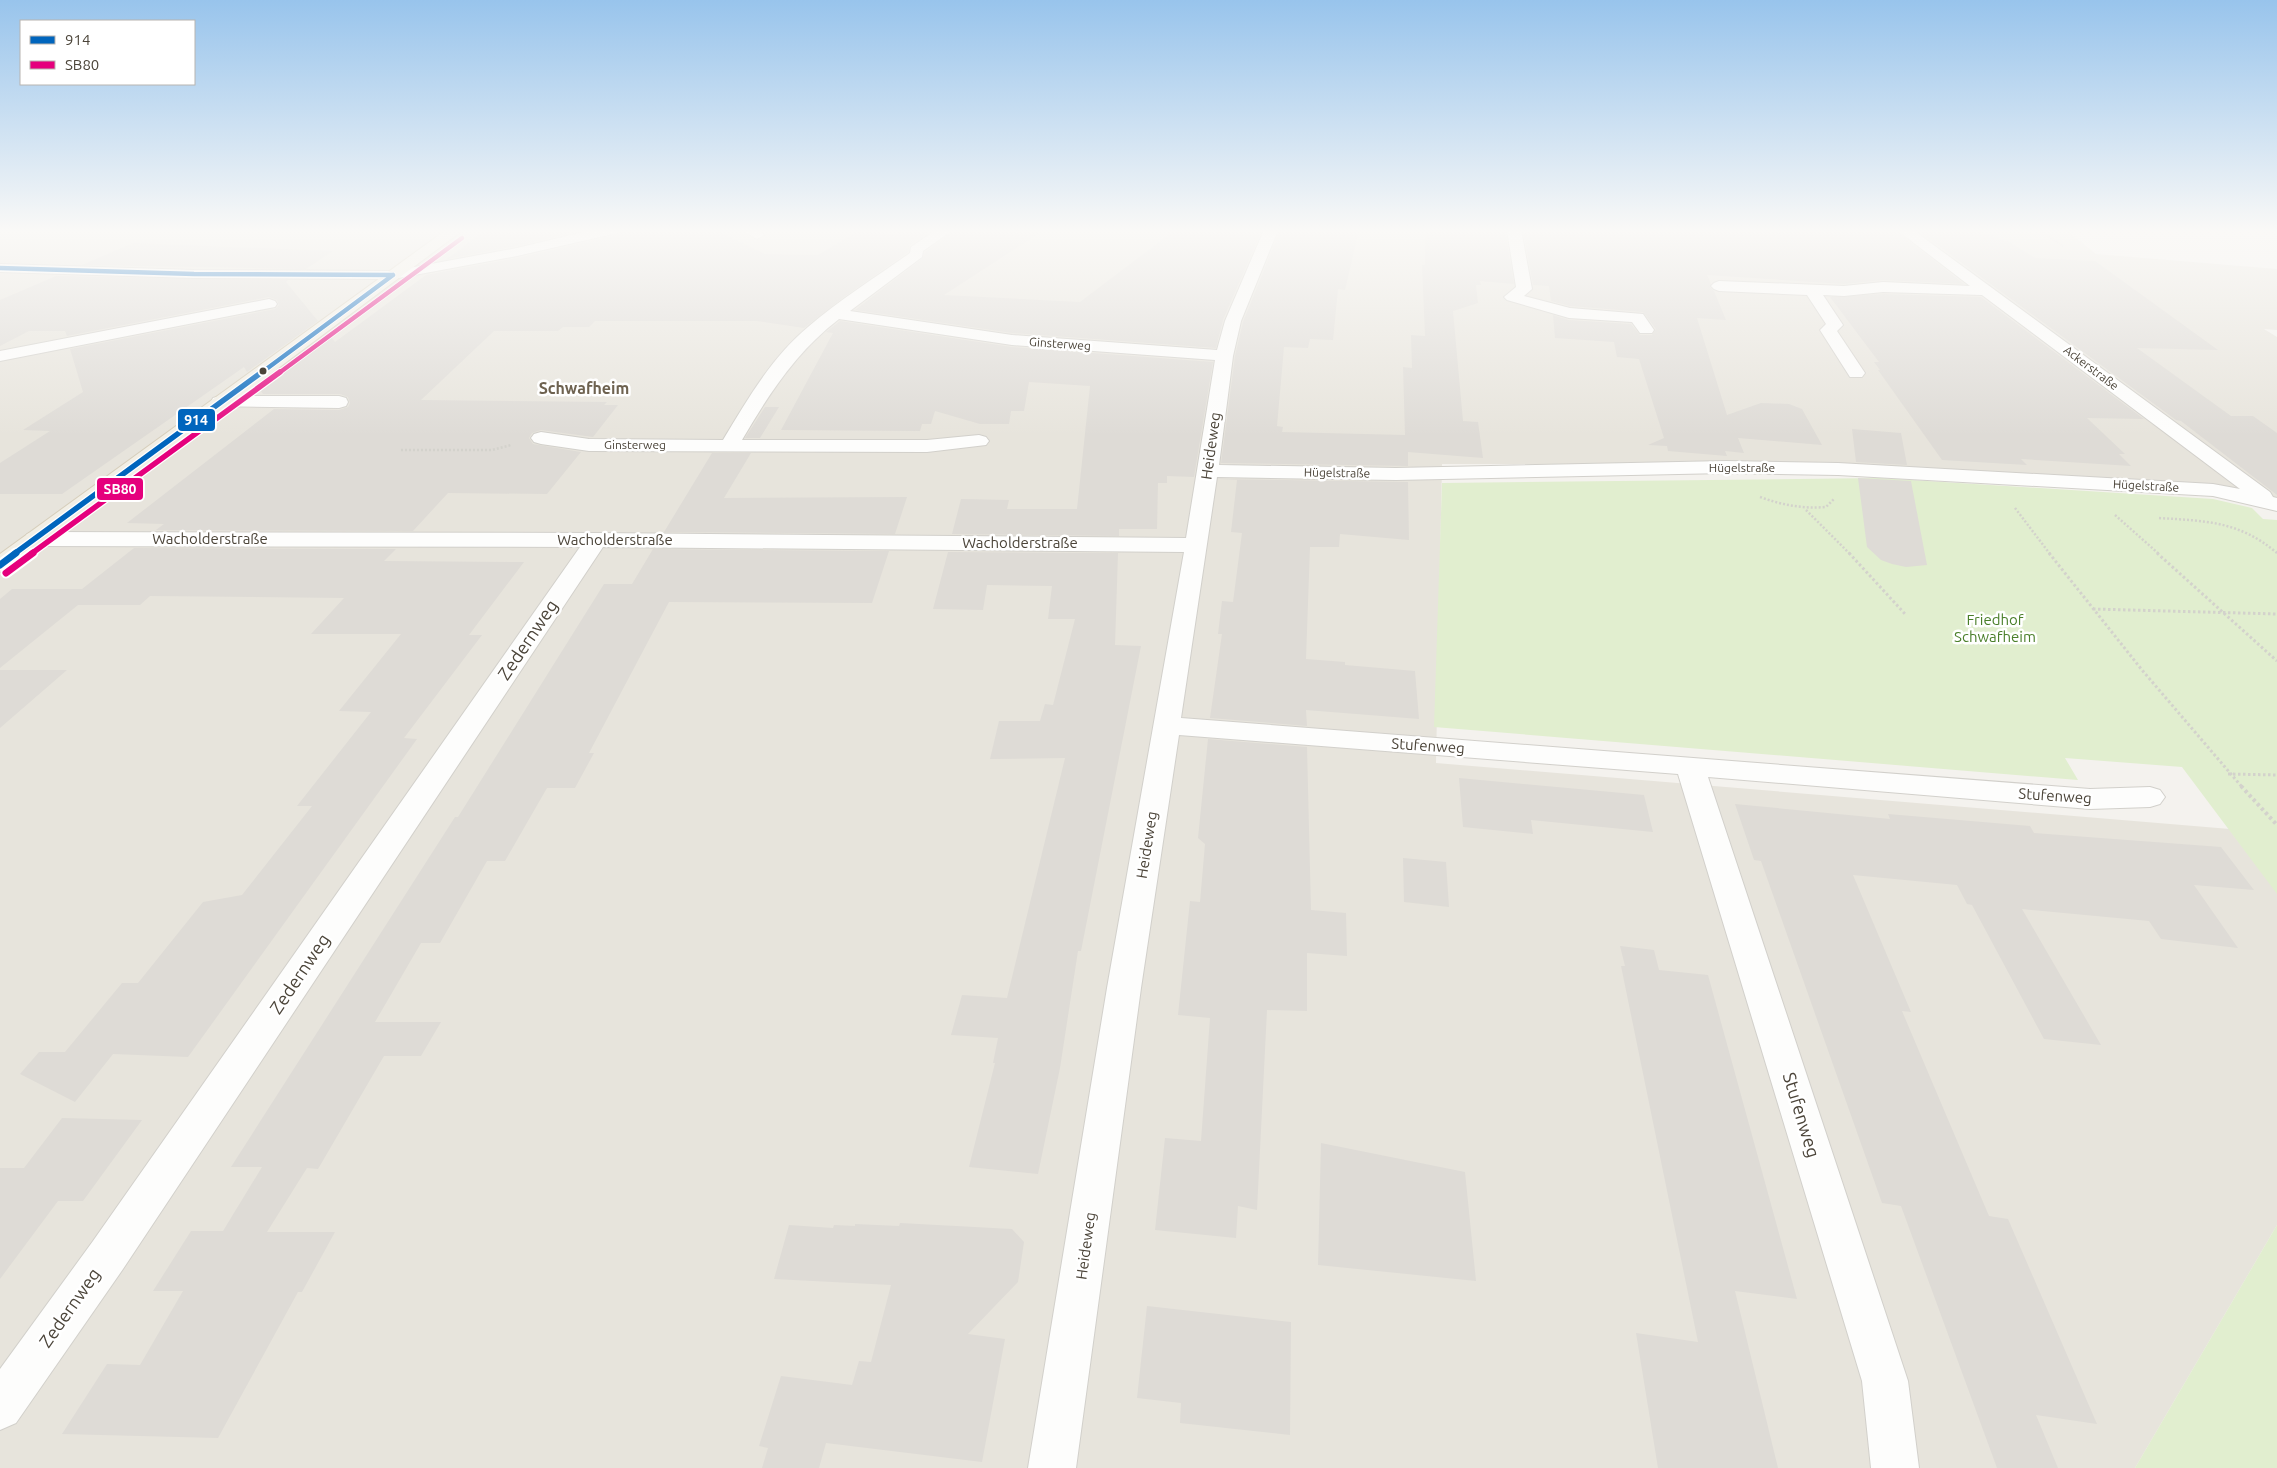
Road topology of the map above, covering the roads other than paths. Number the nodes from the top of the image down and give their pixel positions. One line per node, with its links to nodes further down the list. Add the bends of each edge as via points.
1 (361, 299): 13 (main road)
2 (858, 299): 8 (street)
3 (1242, 299): 11 (street, Heideweg)
4 (1517, 299): 9 (street, via 1569,313 1637,318)
5 (1817, 299): 12 (street, via 1835,325 1828,330)
6 (1997, 299): 19 (street, Ackerstraße)
7 (269, 304): 10 (street)
8 (838, 314): 11 (street, Ginsterweg, via 1012,340); 17 (street, via 813,331 781,365)
9 (1646, 330)
10 (0, 356)
11 (1224, 356): 18 (street, Heideweg)
12 (1856, 374)
13 (220, 402): 14 (street); 20 (main road)
14 (339, 402)
15 (540, 438): 17 (street, Ginsterweg, via 588,445)
16 (979, 441): 17 (street, Ginsterweg, via 927,446)
17 (729, 445)
18 (1208, 472): 19 (street, Hügelstraße, via 1396,474 1838,469 2213,490); 22 (street, Heideweg)
19 (2276, 505)
20 (35, 539): 21 (street, Wacholderstraße); 23 (main road)
21 (596, 540): 22 (street, Wacholderstraße); 27 (street, Zedernweg, via 108,1255)
22 (1196, 545): 24 (street, Heideweg)
23 (0, 565)
24 (1166, 725): 25 (street, Stufenweg); 28 (street, Heideweg)
25 (1690, 766): 26 (street, Stufenweg, via 2090,799); 29 (street, Stufenweg, via 1885,1381)
26 (2150, 797)
27 (0, 1407)
28 (1052, 1468)
29 (1895, 1468)

